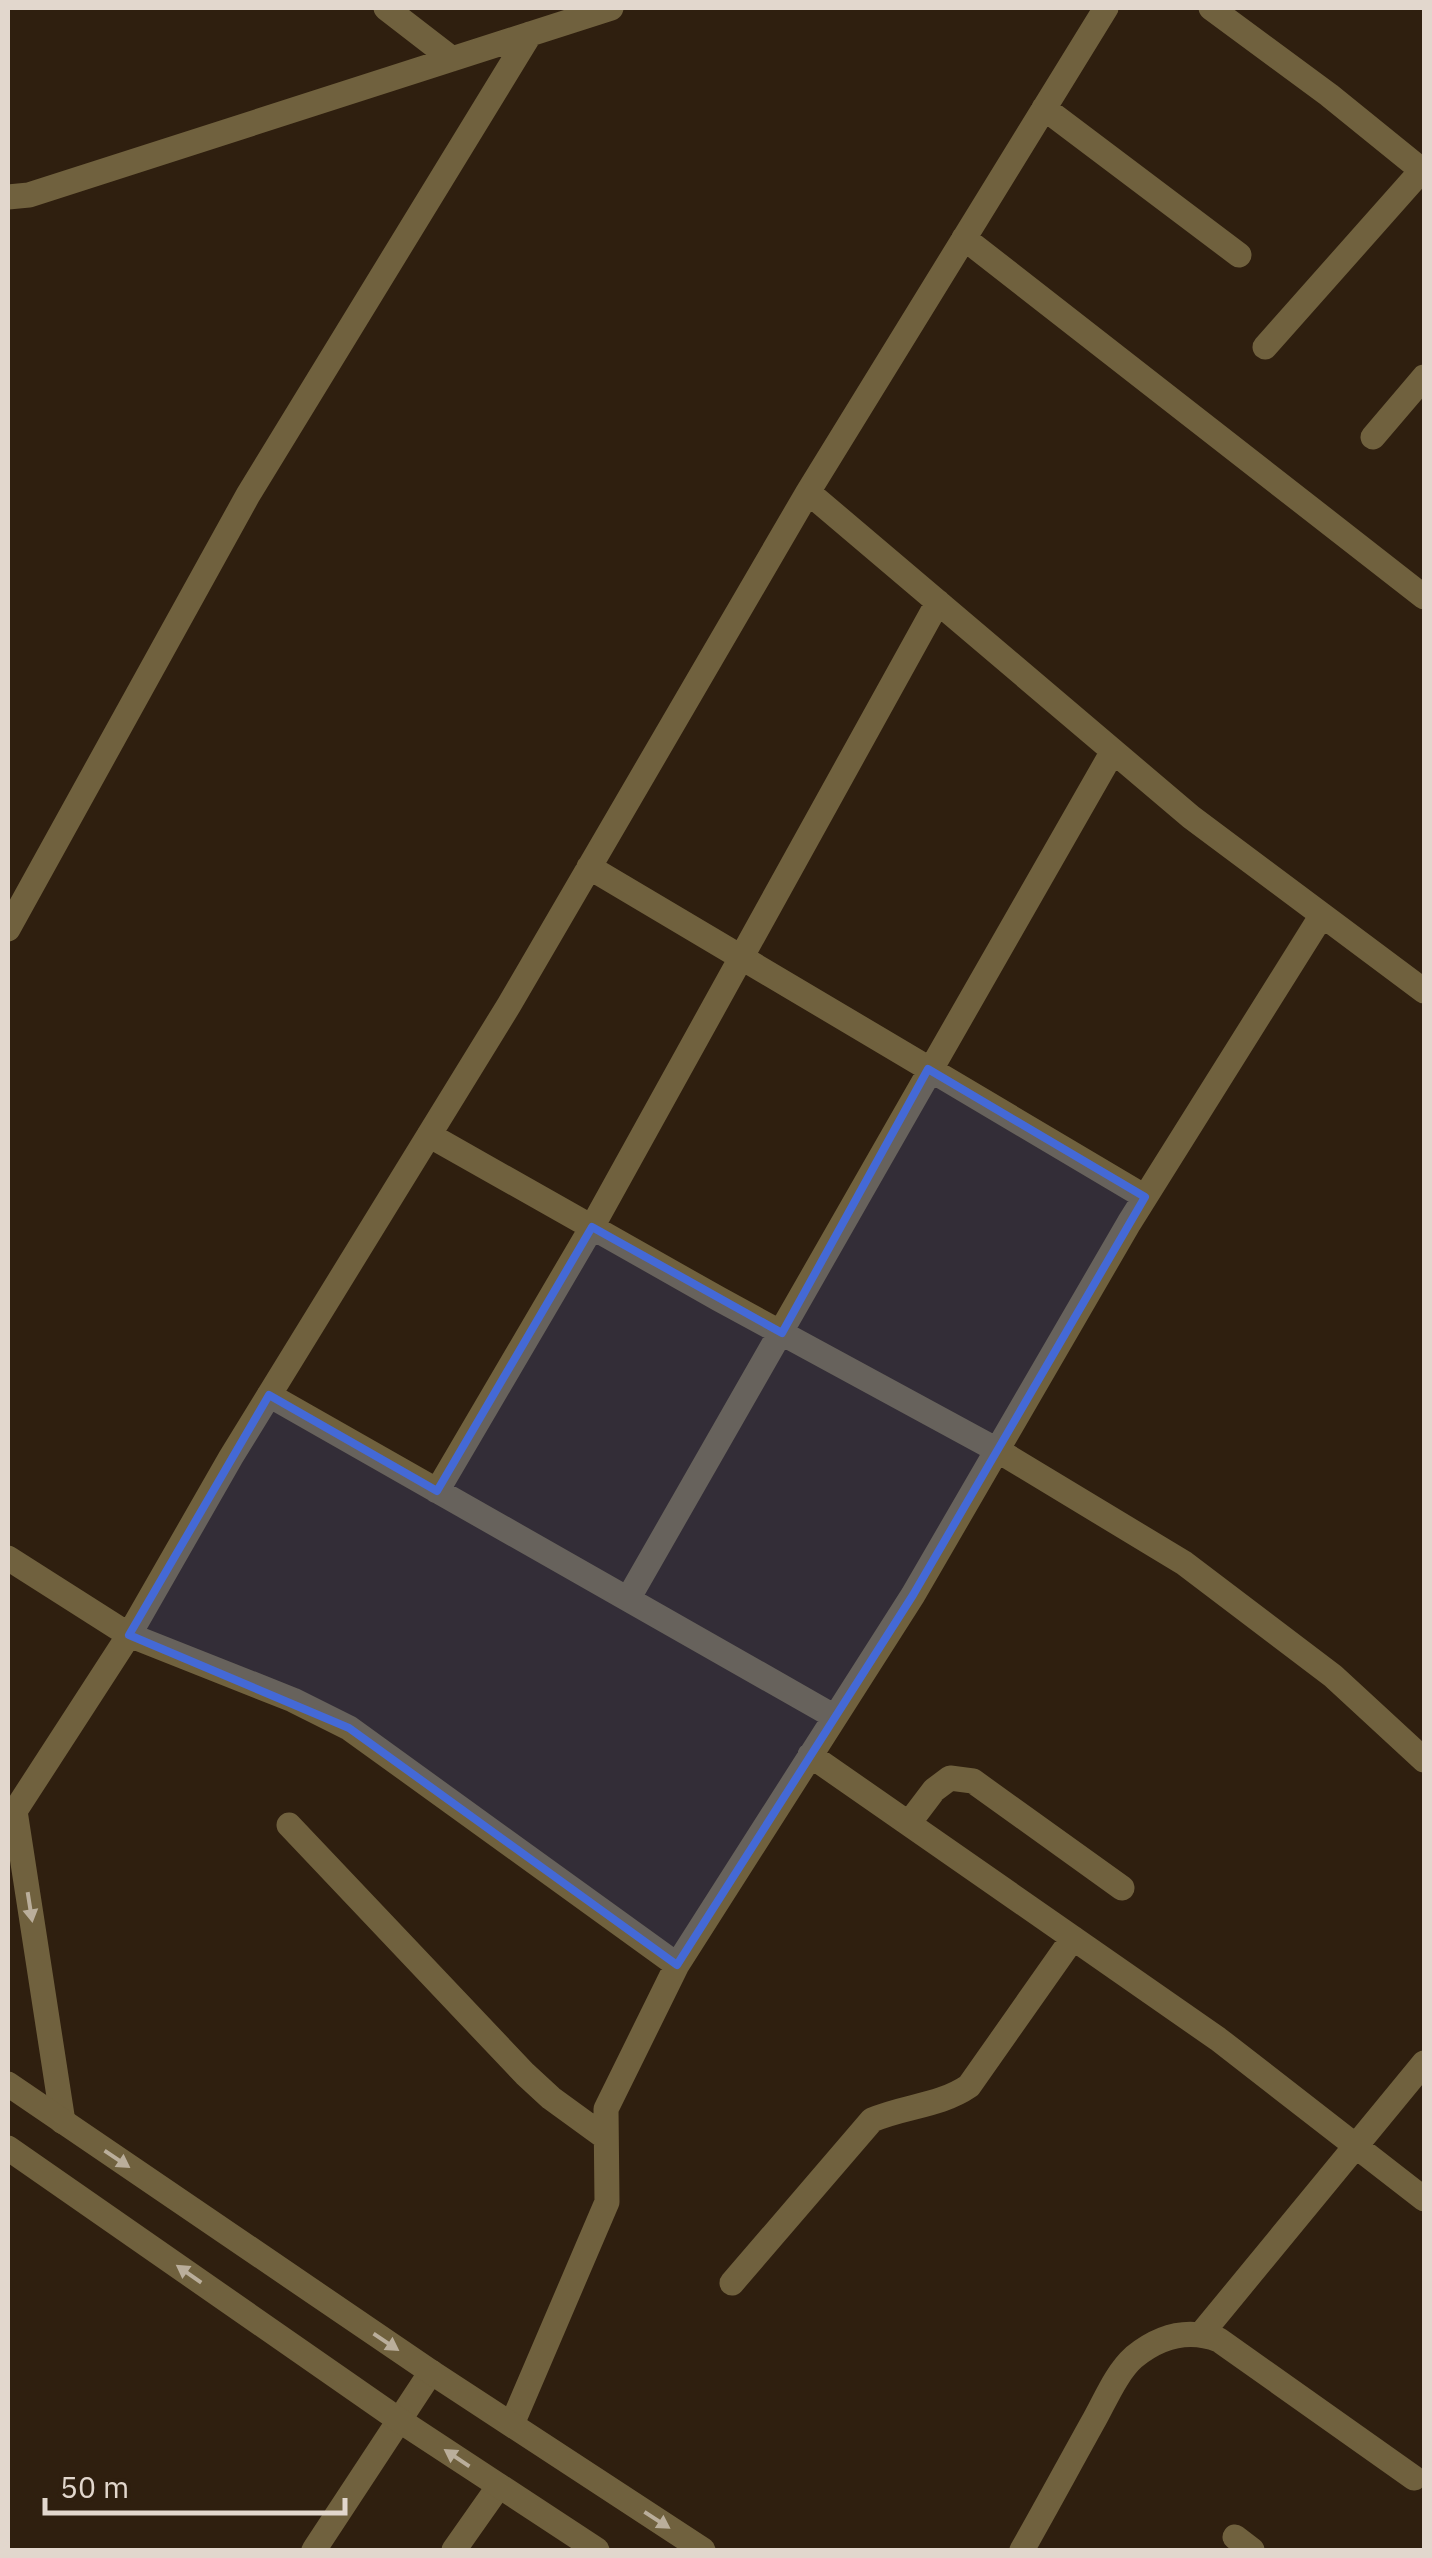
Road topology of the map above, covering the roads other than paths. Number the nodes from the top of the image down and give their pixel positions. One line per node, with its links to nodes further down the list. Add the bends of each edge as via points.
1 (386, 8): 6 (street)
2 (611, 8): 5 (street)
3 (1106, 8): 7 (street)
4 (1211, 8): 8 (street)
5 (530, 34): 6 (street); 21 (street, via 248,495)
6 (452, 59): 9 (street, via 30,196)
7 (1044, 108): 10 (street); 11 (street)
8 (1423, 171): 12 (street)
9 (8, 197)
10 (964, 238): 15 (street); 16 (street)
11 (1239, 255)
12 (1265, 347)
13 (1424, 377): 14 (street)
14 (1372, 437)
15 (808, 492): 17 (street); 19 (street)
16 (1424, 597)
17 (938, 602): 18 (street); 22 (street)
18 (1113, 751): 20 (street); 24 (street)
19 (589, 867): 22 (street); 25 (street)
20 (1322, 915): 23 (street); 26 (street)
21 (8, 929)
22 (742, 958): 24 (street); 27 (street)
23 (1424, 991)
24 (928, 1069): 26 (street); 28 (street)
25 (429, 1135): 27 (street); 29 (street)
26 (1144, 1197): 30 (street)
27 (592, 1227): 28 (street); 31 (street)
28 (782, 1333): 30 (street); 33 (street)
29 (269, 1395): 31 (street); 34 (street)
30 (997, 1450): 35 (street); 37 (street, via 1184,1563 1333,1676)
31 (436, 1491): 33 (street)
32 (8, 1558): 34 (street)
33 (628, 1599): 35 (street)
34 (129, 1635): 38 (street); 43 (street, via 349,1728)
35 (835, 1717): 36 (street)
36 (810, 1755): 39 (street); 43 (street)
37 (1424, 1760)
38 (11, 1812): 46 (street, one-way to 46)
39 (909, 1824): 41 (street, via 950,1778 973,1781); 42 (street)
40 (288, 1825): 47 (street, via 525,2074)
41 (1122, 1888)
42 (1073, 1938): 48 (street); 51 (street, via 969,2086 953,2097 872,2120)
43 (677, 1965): 47 (street, via 606,2109)
44 (1424, 2063): 48 (street)
45 (8, 2084): 46 (street)
46 (62, 2122): 53 (street, one-way to 53)
47 (606, 2138): 55 (street, via 607,2202)
48 (1355, 2145): 50 (street); 52 (street)
49 (8, 2148): 54 (street, one-way to 49)
50 (1424, 2198)
51 (732, 2283)
52 (1202, 2333): 56 (street); 62 (street, via 1163,2338 1132,2359)
53 (431, 2372): 54 (street); 55 (street)
54 (399, 2420): 57 (street, one-way to 54); 58 (street)
55 (512, 2424): 61 (street, one-way to 61)
56 (1414, 2478)
57 (499, 2486): 59 (street); 60 (street)
58 (314, 2550)
59 (454, 2550)
60 (597, 2550)
61 (703, 2550)
62 (1022, 2550)

